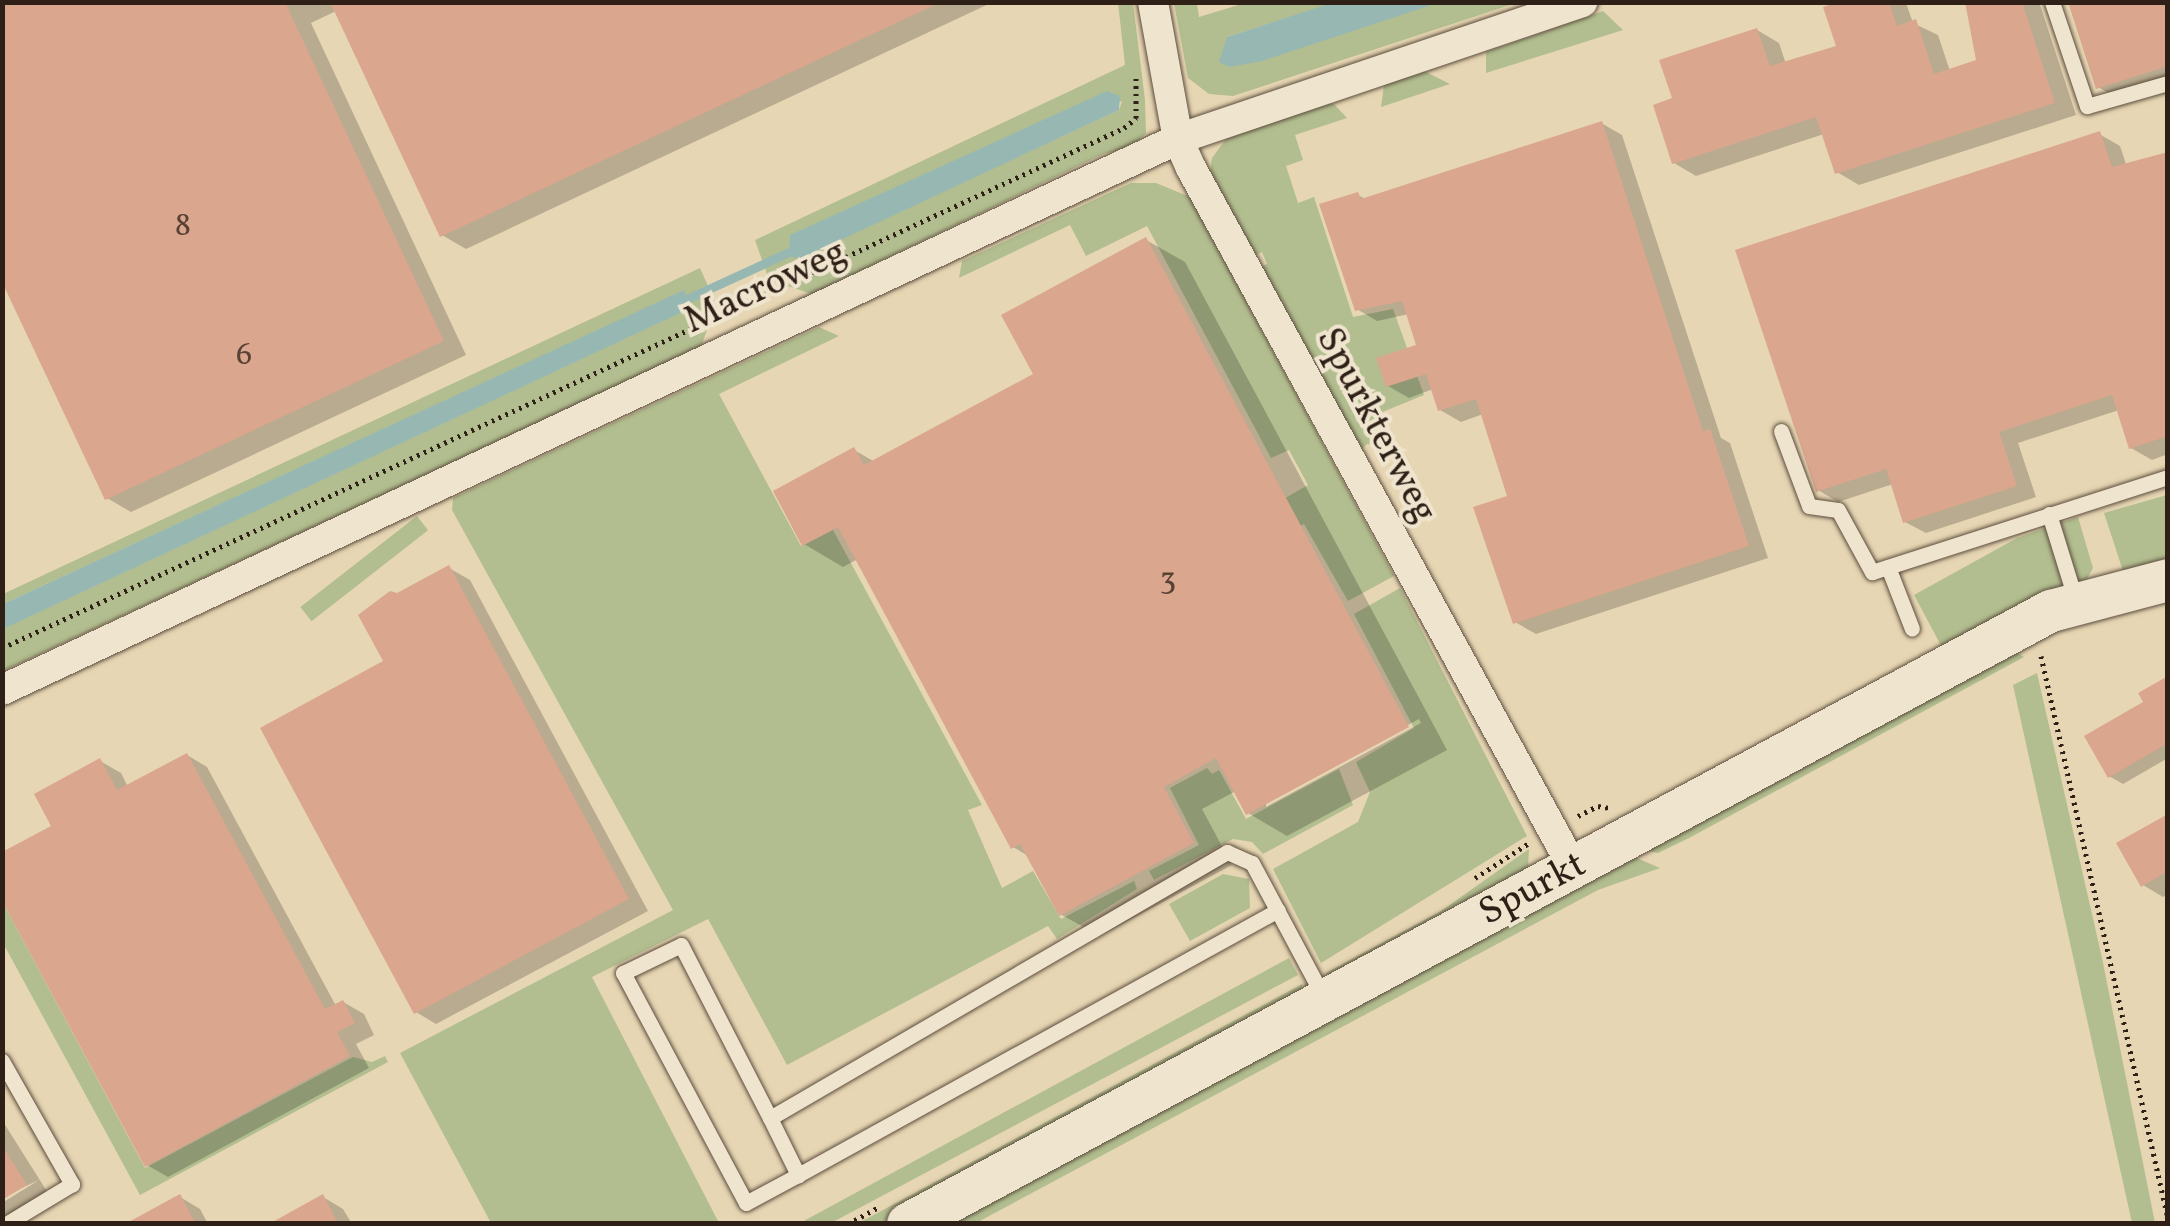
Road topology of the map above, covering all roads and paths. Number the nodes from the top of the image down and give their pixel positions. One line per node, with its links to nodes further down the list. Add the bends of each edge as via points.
1 (1153, 2): 6 (street, Spurkterweg)
2 (1582, 2): 6 (street, Macroweg)
3 (2052, 2): 5 (lane, via 2087,106)
4 (1134, 69): 15 (path, via 1136,118 1124,128)
5 (2168, 84)
6 (1178, 139): 16 (street, Macroweg); 17 (street, Spurkterweg)
7 (1781, 431): 10 (lane, via 1808,506 1838,510 1872,572)
8 (2168, 477): 9 (lane)
9 (2049, 514): 10 (lane); 12 (lane)
10 (1888, 566): 14 (lane)
11 (2168, 580): 12 (street, Spurkt)
12 (2077, 602): 13 (street, Spurkt)
13 (2026, 625): 17 (street, Spurkt); 23 (path, via 2056,716)
14 (1912, 629)
15 (2, 648)
16 (2, 690)
17 (1574, 869): 19 (street, Spurkt)
18 (1278, 910): 19 (lane); 21 (lane, via 1252,863 1228,852); 22 (lane)
19 (1325, 1001): 25 (street, Spurkt)
20 (2, 1060): 24 (lane, via 72,1184)
21 (770, 1118): 22 (lane); 22 (lane, via 681,945 622,974 746,1203)
22 (798, 1175)
23 (2168, 1218)
24 (6, 1224)
25 (908, 1224)

